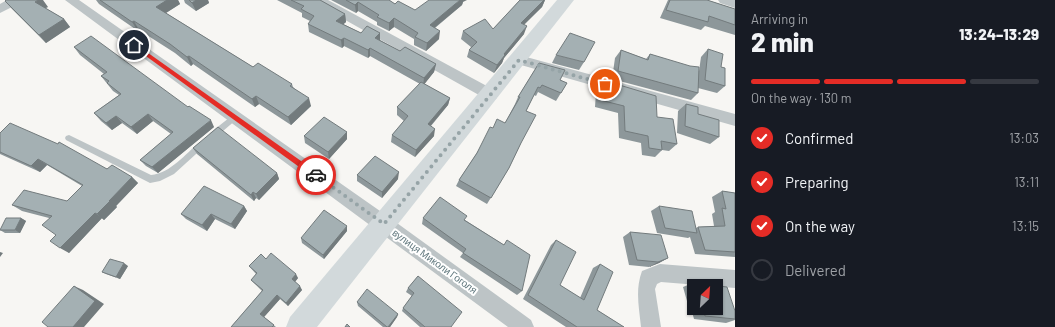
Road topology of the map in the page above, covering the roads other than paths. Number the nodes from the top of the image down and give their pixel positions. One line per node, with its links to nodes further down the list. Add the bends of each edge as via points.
1 (16, 0): 7 (street)
2 (71, 0): 10 (street, вулиця Миколи Гоголя)
3 (319, 0): 9 (street)
4 (566, 0): 8 (main road)
5 (724, 0): 6 (street)
6 (735, 4)
7 (0, 9)
8 (519, 60): 9 (main road); 11 (street)
9 (491, 95): 13 (main road)
10 (234, 117): 12 (lane, via 158,179 144,177); 13 (street, вулиця Миколи Гоголя)
11 (735, 120)
12 (69, 138)
13 (384, 224): 15 (main road); 16 (street, вулиця Миколи Гоголя)
14 (735, 279): 17 (street, via 660,273 649,278 646,289)
15 (300, 327)
16 (524, 327)
17 (651, 327)

